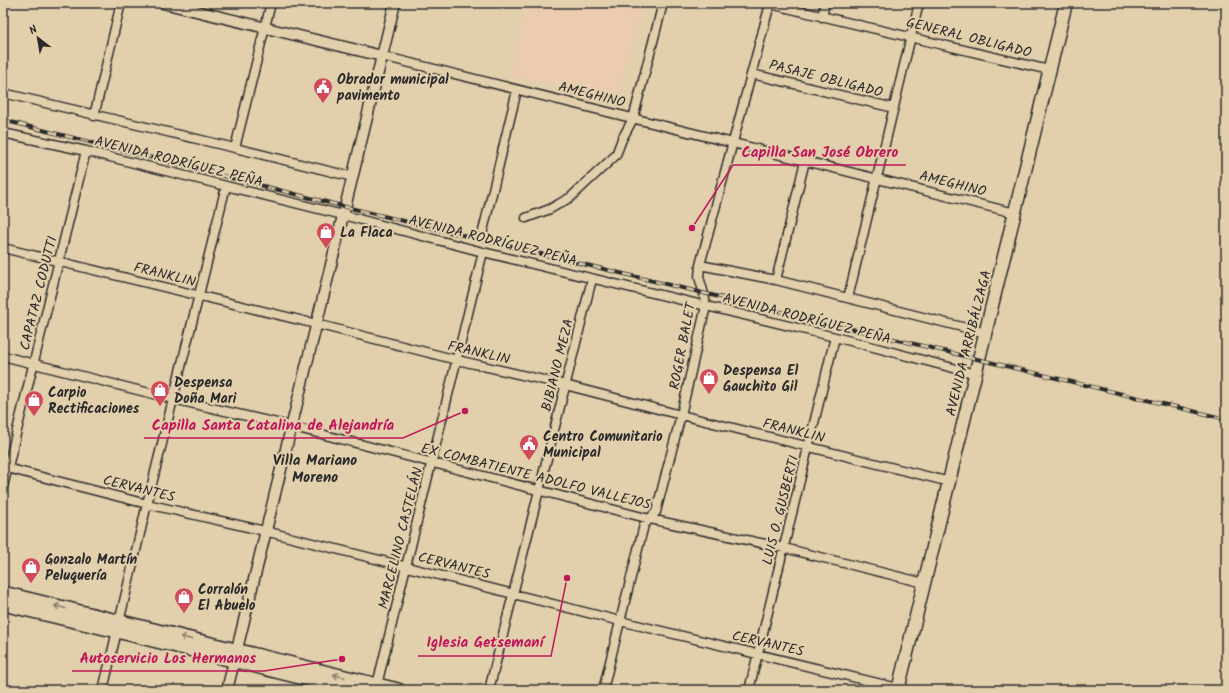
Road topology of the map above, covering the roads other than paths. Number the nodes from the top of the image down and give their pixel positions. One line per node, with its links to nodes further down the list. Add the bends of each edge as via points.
1 (121, 3): 19 (street)
2 (163, 3): 11 (street, AMEGHINO)
3 (271, 3): 11 (street)
4 (395, 3): 13 (street)
5 (663, 3): 20 (street)
6 (825, 3): 10 (street)
7 (919, 3): 12 (street)
8 (1066, 3): 14 (main road, AVENIDA ARRIBÁLZAGA)
9 (768, 4): 10 (street, GENERAL OBLIGADO); 15 (street, ROGER BALET)
10 (822, 17): 12 (street, GENERAL OBLIGADO)
11 (265, 28): 13 (street, AMEGHINO); 23 (street)
12 (911, 36): 14 (street, GENERAL OBLIGADO); 18 (street)
13 (382, 56): 16 (street, AMEGHINO); 26 (street)
14 (1049, 70): 29 (main road, AVENIDA ARRIBÁLZAGA)
15 (752, 74): 18 (street, PASAJE OBLIGADO); 22 (street, ROGER BALET)
16 (517, 90): 20 (street, AMEGHINO); 32 (street)
17 (3, 93): 19 (street, AVENIDA RODRÍGUEZ PEÑA)
18 (894, 108): 27 (street)
19 (94, 116): 23 (street, AVENIDA RODRÍGUEZ PEÑA)
20 (633, 119): 22 (street, AMEGHINO); 31 (street, via 616,155 571,197)
21 (3, 133): 24 (street, AVENIDA RODRÍGUEZ PEÑA)
22 (733, 143): 25 (street, AMEGHINO); 36 (street, ROGER BALET)
23 (235, 148): 26 (street, AVENIDA RODRÍGUEZ PEÑA)
24 (86, 151): 28 (street, AVENIDA RODRÍGUEZ PEÑA); 35 (street, CAPATAZ CODUTTI)
25 (805, 160): 27 (street, AMEGHINO); 38 (street)
26 (353, 177): 30 (street)
27 (877, 179): 29 (street, AMEGHINO); 40 (street)
28 (226, 186): 30 (street, AVENIDA RODRÍGUEZ PEÑA); 39 (street)
29 (1015, 213): 43 (main road, AVENIDA ARRIBÁLZAGA)
30 (343, 215): 34 (street, AVENIDA RODRÍGUEZ PEÑA); 42 (street)
31 (526, 218)
32 (483, 231)
33 (3, 248): 35 (street, FRANKLIN)
34 (483, 252): 37 (street, AVENIDA RODRÍGUEZ PEÑA); 46 (street, MARCELINO CASTELÁN)
35 (59, 261): 39 (street, FRANKLIN); 47 (street, CAPATAZ CODUTTI)
36 (700, 265): 38 (street, AVENIDA RODRÍGUEZ PEÑA); 41 (street, ROGER BALET, via 699,277)
37 (592, 279): 41 (street, AVENIDA RODRÍGUEZ PEÑA); 49 (street, BIBIANO MEZA)
38 (776, 280): 40 (street, AVENIDA RODRÍGUEZ PEÑA)
39 (199, 296): 42 (street, FRANKLIN); 50 (street)
40 (848, 298): 43 (street, AVENIDA RODRÍGUEZ PEÑA)
41 (706, 306): 44 (street, AVENIDA RODRÍGUEZ PEÑA); 51 (street, ROGER BALET)
42 (316, 324): 46 (street, FRANKLIN); 52 (street)
43 (986, 333): 48 (main road, AVENIDA ARRIBÁLZAGA)
44 (835, 337): 48 (street, AVENIDA RODRÍGUEZ PEÑA); 53 (street, LUIS O. GUSBERTI)
45 (3, 356): 47 (street, EX COMBATIENTE ADOLFO VALLEJOS)
46 (458, 360): 49 (street, FRANKLIN); 54 (street, MARCELINO CASTELÁN)
47 (33, 363): 50 (street, EX COMBATIENTE ADOLFO VALLEJOS); 55 (street, CAPATAZ CODUTTI)
48 (976, 374): 56 (main road, AVENIDA ARRIBÁLZAGA)
49 (565, 385): 51 (street, FRANKLIN); 58 (street, BIBIANO MEZA)
50 (173, 400): 52 (street, EX COMBATIENTE ADOLFO VALLEJOS); 59 (street)
51 (681, 416): 53 (street, FRANKLIN); 60 (street, ROGER BALET, via 656,512)
52 (290, 426): 54 (street, EX COMBATIENTE ADOLFO VALLEJOS); 61 (street)
53 (809, 447): 56 (street, FRANKLIN); 62 (street, LUIS O. GUSBERTI)
54 (432, 463): 58 (street, EX COMBATIENTE ADOLFO VALLEJOS); 63 (street, MARCELINO CASTELÁN)
55 (5, 468): 57 (street, CAPATAZ CODUTTI); 59 (street, CERVANTES)
56 (950, 482): 64 (main road, AVENIDA ARRIBÁLZAGA)
57 (3, 487)
58 (539, 490): 60 (street, EX COMBATIENTE ADOLFO VALLEJOS); 66 (street, BIBIANO MEZA)
59 (147, 504): 61 (street, CERVANTES); 69 (street)
60 (650, 519): 62 (street, EX COMBATIENTE ADOLFO VALLEJOS); 68 (street, ROGER BALET, via 644,524)
61 (265, 531): 63 (street, CERVANTES); 71 (street)
62 (784, 548): 64 (street, EX COMBATIENTE ADOLFO VALLEJOS); 70 (street, LUIS O. GUSBERTI)
63 (406, 567): 66 (street, CERVANTES); 72 (street, MARCELINO CASTELÁN)
64 (924, 583): 73 (main road, AVENIDA ARRIBÁLZAGA)
65 (3, 593): 69 (main road, one-way to 65)
66 (513, 594): 68 (street, CERVANTES); 78 (street, BIBIANO MEZA)
67 (3, 604): 69 (main road)
68 (620, 621): 70 (street, CERVANTES); 79 (street, ROGER BALET)
69 (118, 626): 71 (main road); 74 (street)
70 (758, 654): 73 (street, CERVANTES); 80 (street, LUIS O. GUSBERTI)
71 (236, 656): 72 (main road, one-way to 71); 75 (street); 76 (main road)
72 (376, 687): 77 (main road)
73 (898, 689)
74 (103, 690)
75 (227, 690)
76 (351, 690)
77 (398, 690)
78 (489, 690)
79 (603, 690)
80 (749, 690)

